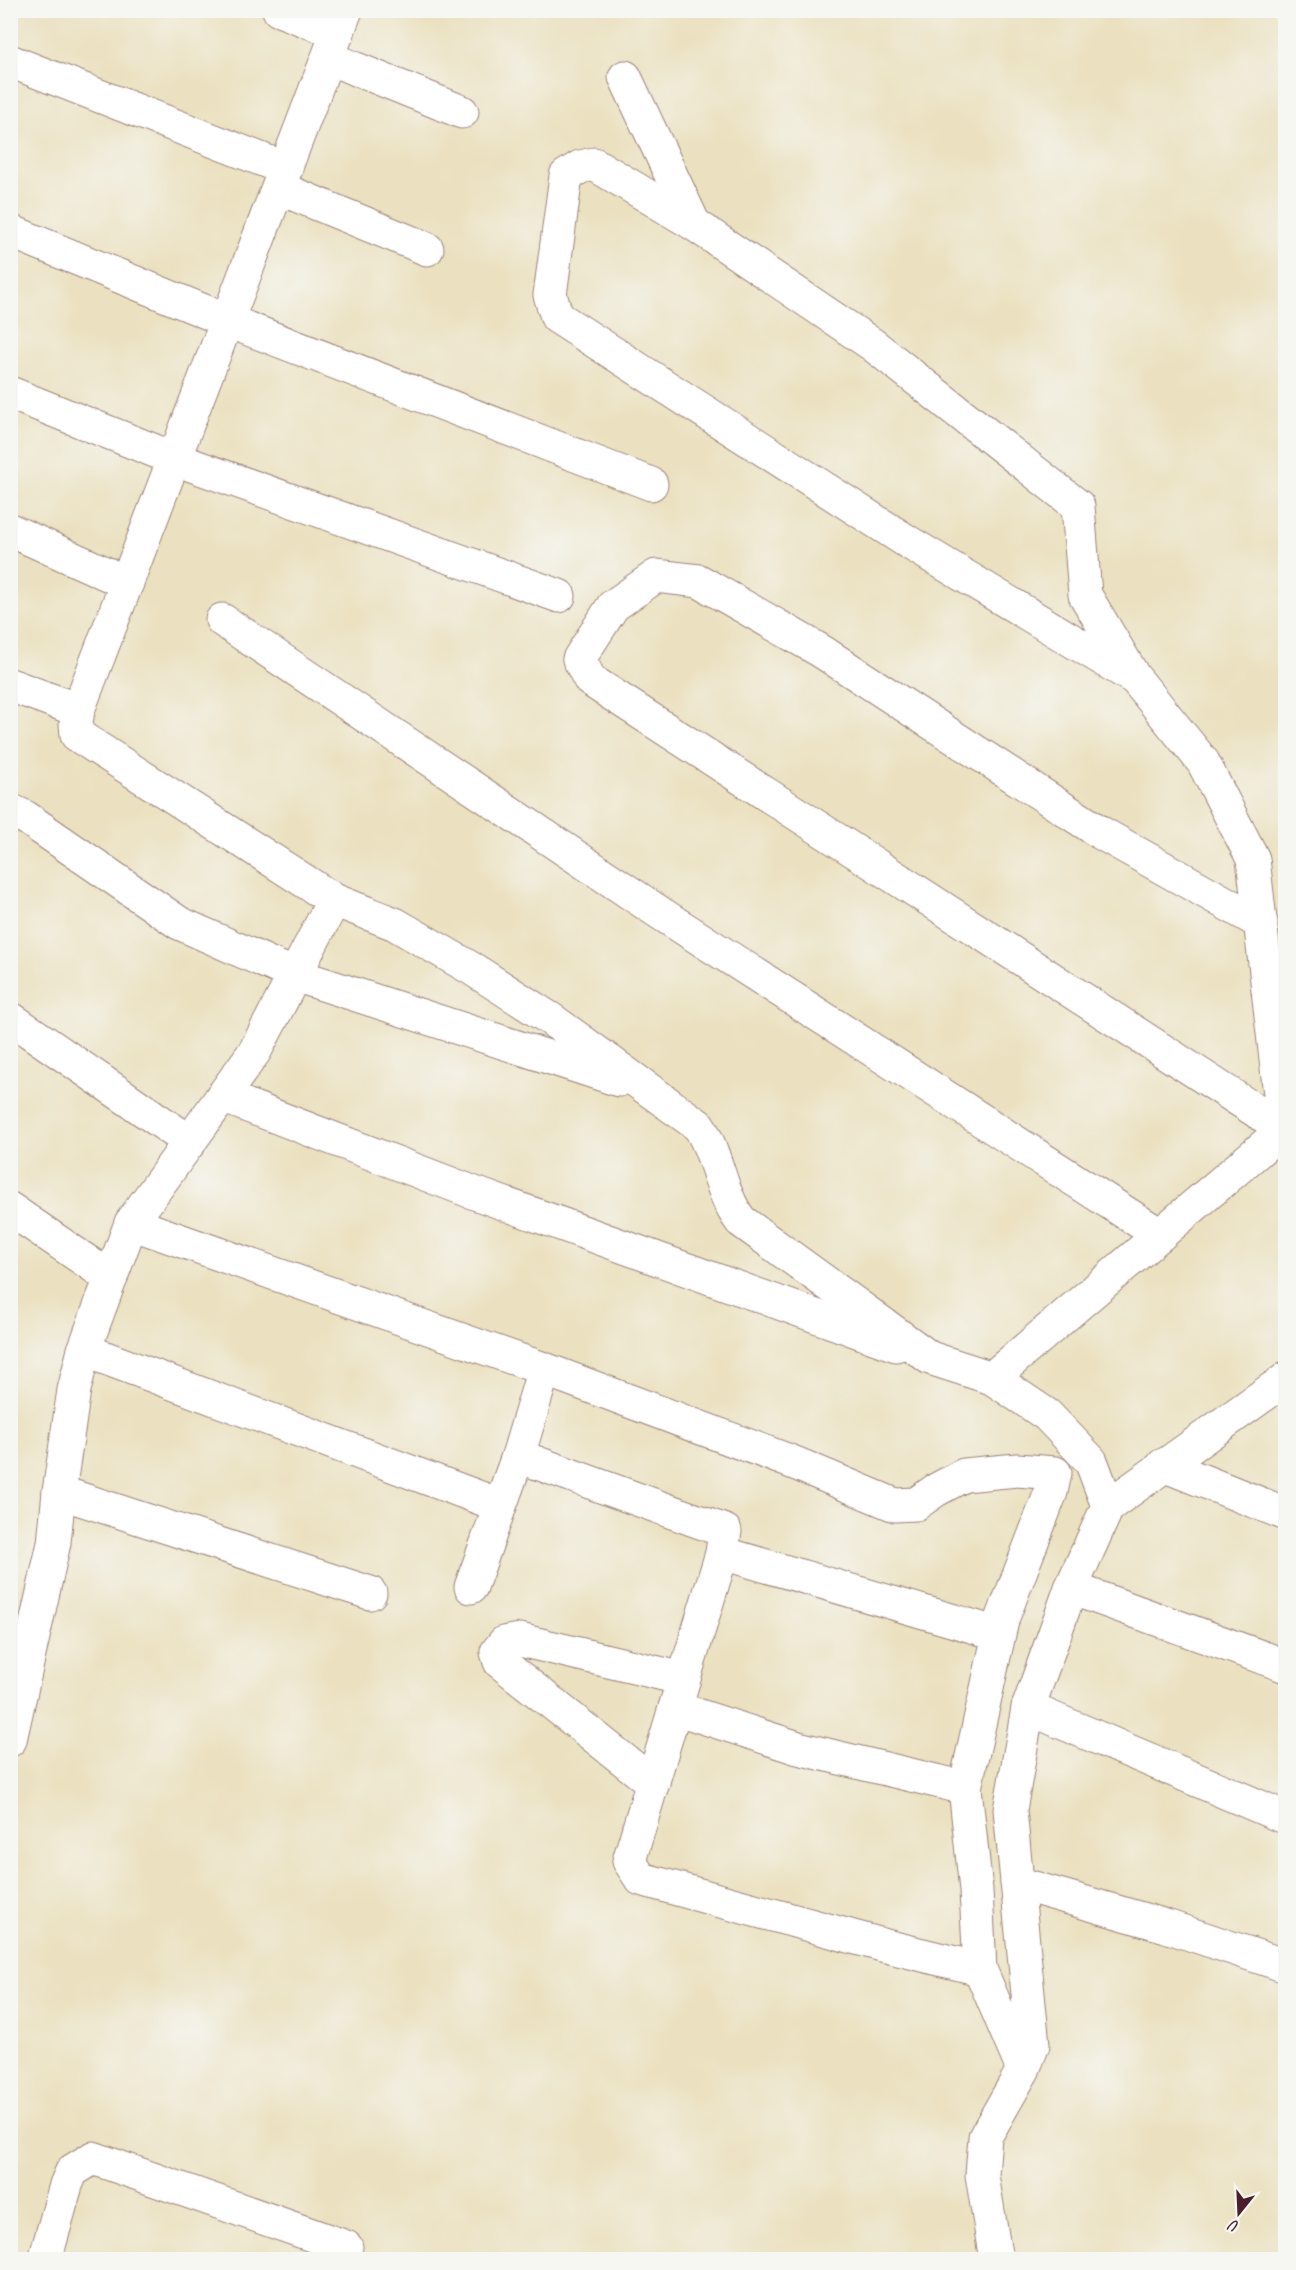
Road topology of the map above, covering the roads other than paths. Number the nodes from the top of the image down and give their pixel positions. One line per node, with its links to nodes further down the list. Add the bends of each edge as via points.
1 (279, 10): 2 (street)
2 (338, 34): 5 (street); 6 (street)
3 (10, 62): 6 (street)
4 (625, 77): 7 (street)
5 (462, 112)
6 (282, 178): 9 (street); 10 (street)
7 (694, 224): 18 (street, via 873,345 1078,506 1085,595); 18 (street, via 594,164 566,176 550,295 557,317 908,542)
8 (10, 231): 10 (street)
9 (427, 249)
10 (228, 321): 12 (street); 13 (street)
11 (10, 393): 12 (street)
12 (175, 459): 15 (street); 16 (street)
13 (651, 484)
14 (10, 530): 15 (street)
15 (127, 584): 20 (street)
16 (559, 596)
17 (222, 620): 32 (street, via 660,913)
18 (1134, 678): 23 (street, via 1203,762 1253,859)
19 (10, 685): 20 (street)
20 (78, 710): 22 (street, via 77,735)
21 (10, 810): 24 (street, via 179,923)
22 (334, 900): 24 (street); 26 (street, via 395,924 474,970)
23 (1261, 923): 28 (street); 28 (street, via 1101,833 821,651 699,581 656,576 613,606 579,659 590,680)
24 (295, 975): 26 (street); 27 (street, via 255,1051)
25 (10, 1018): 29 (street)
26 (650, 1090): 35 (street, via 699,1126 732,1210 741,1221)
27 (222, 1096): 29 (street); 35 (street, via 472,1192)
28 (1284, 1129): 32 (street)
29 (190, 1142): 31 (street)
30 (10, 1209): 33 (street)
31 (131, 1223): 33 (street); 36 (street)
32 (1160, 1235): 37 (street)
33 (111, 1278): 34 (street)
34 (84, 1350): 43 (street); 44 (street)
35 (930, 1358): 37 (street)
36 (544, 1369): 39 (street); 42 (street, via 895,1505 916,1504 964,1475 1017,1470)
37 (992, 1378): 40 (street, via 1047,1416)
38 (1286, 1379): 41 (street)
39 (518, 1456): 44 (street); 47 (street, via 725,1531)
40 (1091, 1461): 42 (street); 45 (street)
41 (1163, 1465): 45 (street); 46 (street)
42 (1055, 1473): 51 (street, via 1052,1492)
43 (59, 1492): 50 (street); 55 (street, via 54,1544)
44 (500, 1505): 48 (street)
45 (1108, 1506): 49 (street)
46 (1286, 1514)
47 (722, 1553): 51 (street); 53 (street)
48 (471, 1587)
49 (1071, 1588): 52 (street); 54 (street)
50 (370, 1593)
51 (999, 1635): 57 (street)
52 (1286, 1666)
53 (680, 1693): 56 (street); 56 (street, via 520,1640 504,1643 497,1652 500,1662); 57 (street, via 798,1748)
54 (1028, 1708): 58 (street); 59 (street, via 1010,1809)
55 (10, 1740)
56 (653, 1783): 61 (street, via 629,1861 641,1879)
57 (965, 1788): 61 (street)
58 (1286, 1818)
59 (1017, 1883): 60 (street); 62 (street, via 1033,2045)
60 (1286, 1966)
61 (980, 1969): 62 (street)
62 (1023, 2070): 65 (street, via 985,2137 982,2155)
63 (346, 2247): 64 (street, via 93,2158 72,2171)
64 (45, 2259)
65 (996, 2259)

